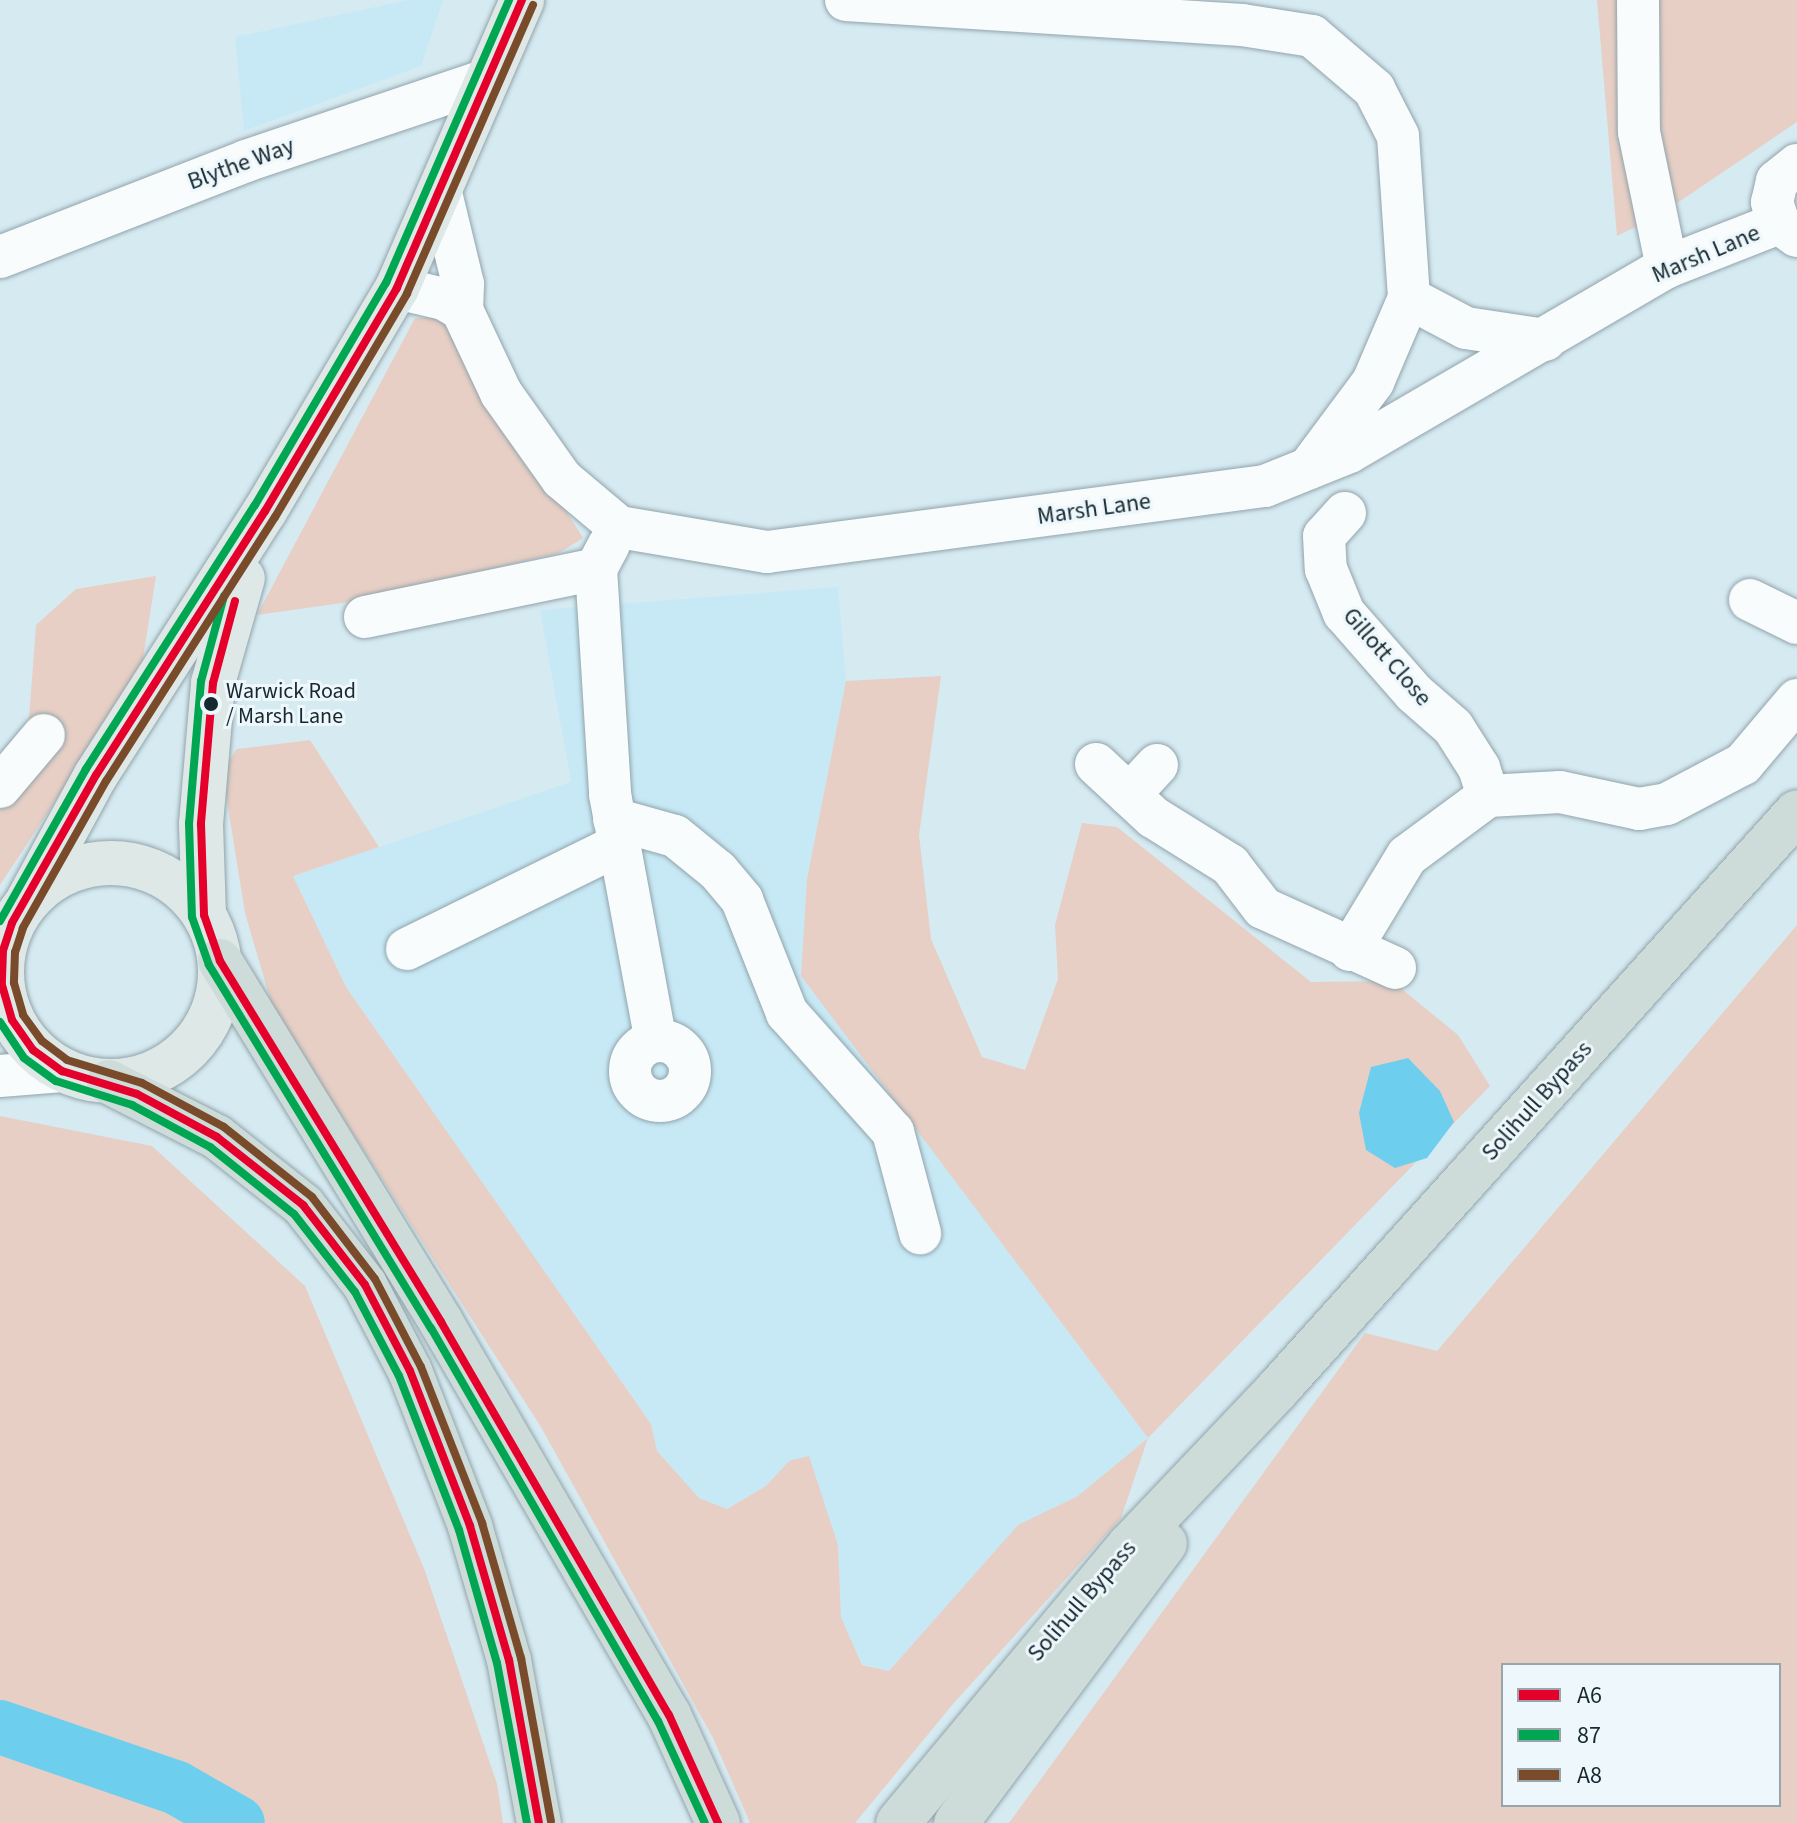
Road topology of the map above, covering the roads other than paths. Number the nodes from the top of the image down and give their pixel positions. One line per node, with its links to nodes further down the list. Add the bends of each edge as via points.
1 (522, 0): 4 (main road)
2 (846, 0): 11 (street, via 1242,25 1312,36 1374,89 1398,136)
3 (1638, 0): 9 (street, via 1639,132)
4 (484, 81): 6 (main road); 8 (street, Blythe Way, via 246,161)
5 (1797, 165): 7 (street, via 1777,181 1772,202)
6 (441, 193): 10 (main road); 12 (street, via 463,284)
7 (1788, 229): 9 (street, Marsh Lane)
8 (0, 257)
9 (1667, 267): 13 (street, Marsh Lane)
10 (397, 288): 12 (street, via 444,299); 15 (main road)
11 (1409, 298): 13 (street, via 1466,328); 14 (street, via 1373,382)
12 (462, 310): 16 (street, via 501,393 562,479)
13 (1545, 340): 14 (street, Marsh Lane)
14 (1308, 470): 16 (street, Marsh Lane, via 1265,486 767,552)
15 (265, 511): 31 (main road, via 96,775); 32 (main road, via 213,683 201,824)
16 (619, 527): 18 (street)
17 (1319, 527): 28 (street, Gillott Close, via 1326,569 1344,613 1414,693 1453,727 1479,768)
18 (596, 569): 20 (street); 30 (street)
19 (1750, 600): 21 (street)
20 (365, 617)
21 (1797, 623)
22 (1797, 700): 28 (street, via 1743,764 1667,804 1639,809 1560,792)
23 (44, 735): 26 (street)
24 (1096, 764): 27 (street)
25 (1157, 765): 27 (street)
26 (0, 787)
27 (1129, 795): 34 (street, via 1153,817 1230,865 1263,908)
28 (1488, 796): 34 (street, via 1407,856)
29 (1797, 812): 43 (highway, Solihull Bypass)
30 (616, 832): 33 (street); 38 (street); 42 (street, via 675,836 718,871 742,900 787,1013 893,1132)
31 (28, 900): 32 (main road, via 65,873 120,862 153,871 182,889); 35 (main road)
32 (204, 915): 36 (main road)
33 (407, 949)
34 (1350, 950): 37 (street)
35 (2, 951): 39 (main road, via 2,985 12,1020 33,1050)
36 (220, 961): 41 (main road, via 217,998 203,1032 167,1065 145,1076); 45 (highway, via 441,1322 669,1715)
37 (1395, 968)
38 (656, 1041)
39 (62, 1071): 40 (street); 41 (main road)
40 (0, 1076)
41 (109, 1082): 44 (highway, via 217,1137 303,1205 365,1285 410,1371 470,1526 509,1660)
42 (920, 1233)
43 (1277, 1390): 46 (highway, Solihull Bypass, via 1130,1545); 47 (highway, Solihull Bypass)
44 (539, 1823)
45 (718, 1823)
46 (898, 1823)
47 (956, 1823)

